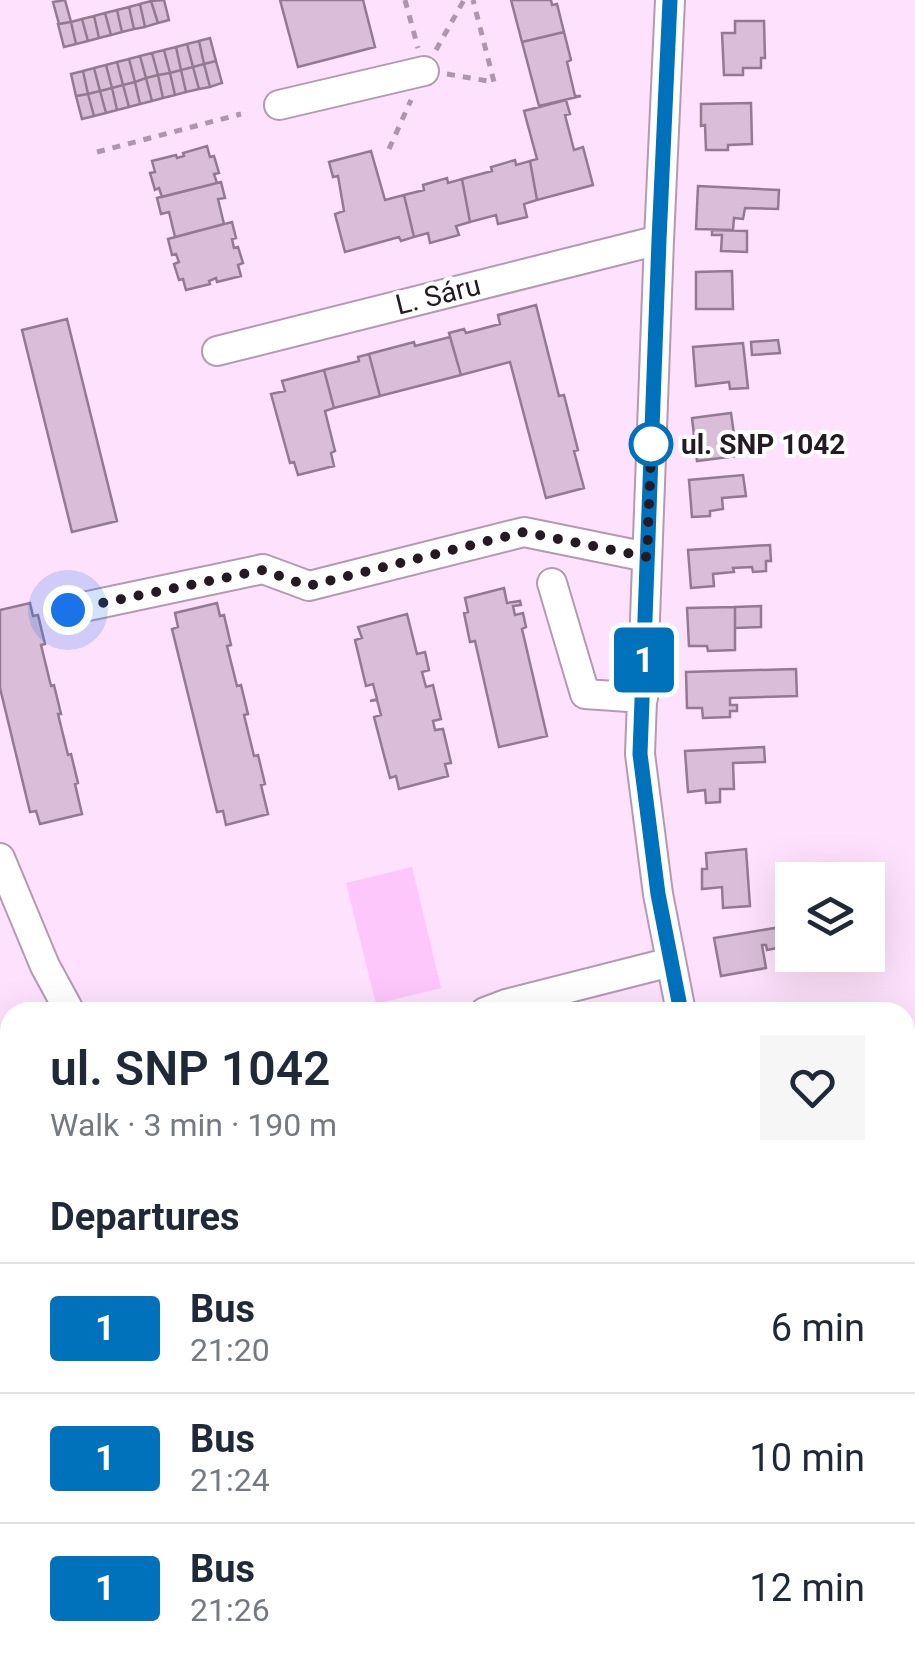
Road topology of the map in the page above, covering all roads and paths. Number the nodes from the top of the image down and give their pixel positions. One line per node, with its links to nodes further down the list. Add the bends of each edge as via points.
1 (405, 0): 5 (path)
2 (464, 0): 5 (path)
3 (473, 0): 5 (path, via 494,82)
4 (670, 0): 10 (street)
5 (424, 71): 6 (street); 8 (path)
6 (279, 105)
7 (241, 114): 9 (path)
8 (390, 149)
9 (97, 152)
10 (659, 240): 11 (street, L. Sáru); 12 (street)
11 (217, 351)
12 (647, 557): 14 (street, via 524,532 308,586 263,570); 15 (street)
13 (552, 583): 15 (street, via 585,694)
14 (68, 610)
15 (643, 698): 17 (street, via 640,754)
16 (0, 858): 18 (street)
17 (671, 962): 19 (street); 20 (street)
18 (65, 1002)
19 (514, 1002)
20 (679, 1002)

